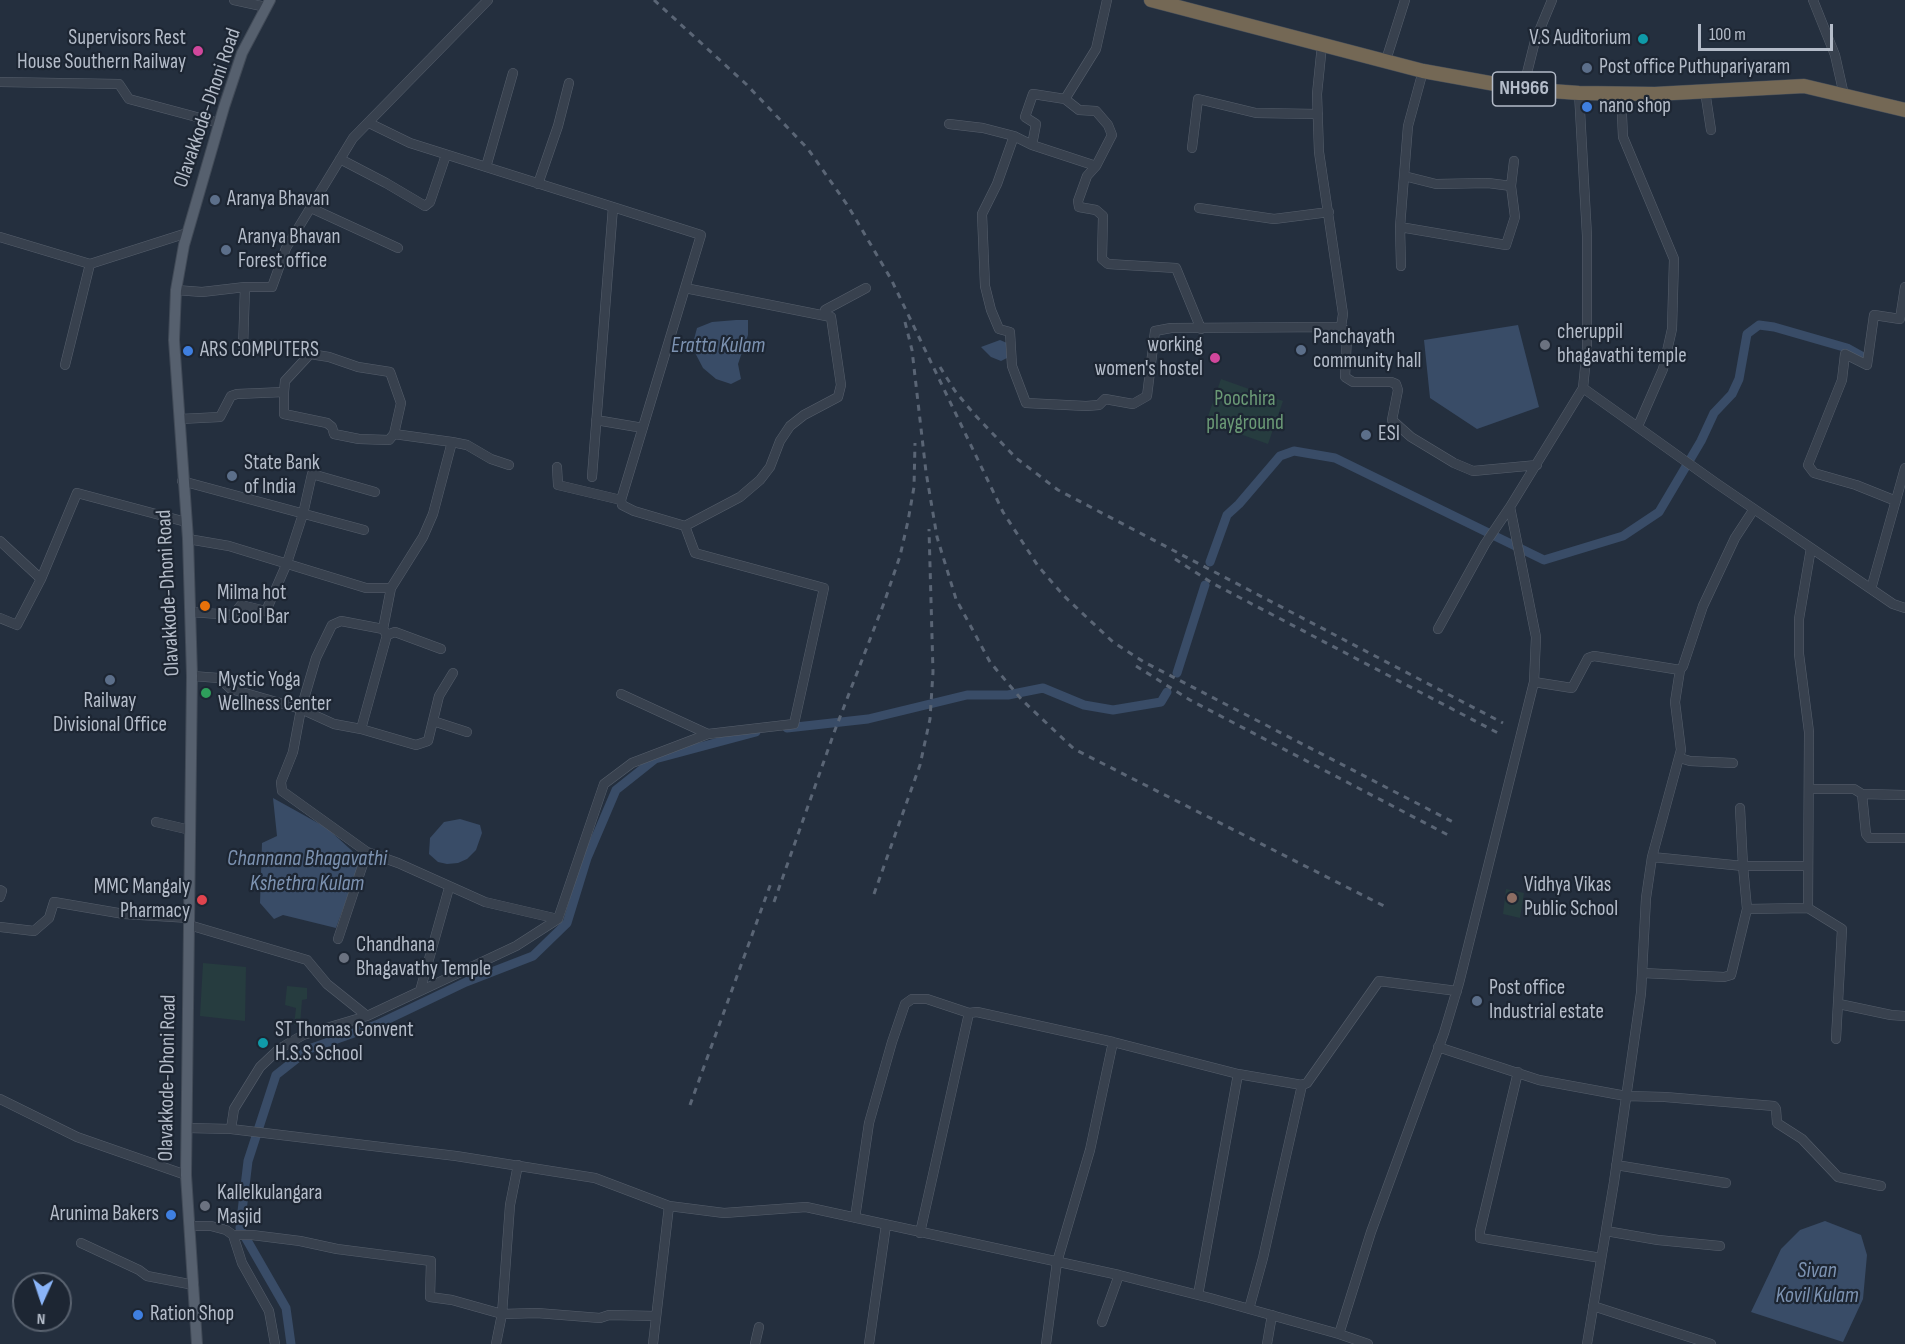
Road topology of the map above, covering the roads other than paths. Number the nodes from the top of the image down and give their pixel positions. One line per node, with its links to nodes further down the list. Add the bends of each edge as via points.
1 (234, 0): 8 (street)
2 (488, 0): 24 (street)
3 (1107, 0): 20 (street, via 1096,49)
4 (1151, 0): 9 (highway, NH966)
5 (1405, 0): 10 (street)
6 (1552, 0): 15 (street, via 1535,41)
7 (1813, 0): 19 (street, via 1835,55)
8 (265, 2): 23 (main road, Olavakkode-Dhoni Road, via 242,53)
9 (1322, 45): 10 (highway, NH966); 22 (street)
10 (1386, 60): 11 (highway, NH966)
11 (1423, 71): 15 (highway, NH966); 35 (street, via 1408,126)
12 (513, 73): 34 (street)
13 (0, 82): 23 (street, via 119,84 129,99)
14 (569, 83): 36 (street)
15 (1523, 89): 17 (highway, NH966)
16 (1705, 91): 18 (highway, NH966); 19 (highway, NH966, via 1804,86); 26 (street)
17 (1579, 93): 18 (highway, NH966); 58 (street, via 1587,236)
18 (1621, 94): 62 (street, via 1623,137 1674,259 1672,329 1663,369)
19 (1844, 95): 21 (highway, NH966)
20 (1065, 99): 28 (street, via 1033,94 1025,117 1036,124); 33 (street, via 1079,110 1096,111 1108,125 1112,135)
21 (1905, 110)
22 (1318, 114): 29 (street, via 1256,113 1198,99); 41 (street, via 1319,153)
23 (219, 123): 43 (main road, Olavakkode-Dhoni Road)
24 (369, 123): 30 (street); 31 (street)
25 (949, 124): 27 (street)
26 (1711, 130)
27 (1014, 136): 28 (street); 55 (street, via 982,214 983,242 991,310 999,329 1010,332 1012,366 1026,403 1086,406 1099,405 1105,399 1133,404 1147,396 1155,332)
28 (1032, 145): 33 (street)
29 (1192, 148)
30 (446, 155): 31 (street, via 430,202 425,206); 34 (street)
31 (340, 159): 39 (street)
32 (1514, 161): 37 (street)
33 (1096, 166): 55 (street, via 1087,176 1078,204 1103,216 1102,260 1108,264 1176,268)
34 (486, 167): 36 (street)
35 (1404, 176): 37 (street, via 1436,184); 42 (street)
36 (538, 184): 38 (street)
37 (1511, 186): 42 (street, via 1515,217 1506,245)
38 (613, 207): 50 (street, via 701,235); 61 (street)
39 (311, 208): 45 (street); 48 (street, via 286,248 272,288)
40 (1199, 208): 41 (street, via 1274,219)
41 (1329, 212): 54 (street, via 1343,314)
42 (1400, 227): 47 (street)
43 (187, 233): 46 (street); 52 (main road, Olavakkode-Dhoni Road)
44 (0, 237): 46 (street)
45 (398, 248)
46 (90, 264): 57 (street)
47 (1401, 266)
48 (245, 287): 52 (street); 56 (street)
49 (1905, 287): 74 (street, via 1900,319 1874,315 1867,364 1845,354 1842,380 1808,465 1814,473)
50 (685, 288): 53 (street); 63 (street)
51 (866, 288): 53 (street, via 825,310)
52 (176, 291): 60 (main road, Olavakkode-Dhoni Road, via 174,340)
53 (828, 315): 79 (street, via 841,380 838,397 790,426 770,467 740,497)
54 (1341, 327): 55 (street); 67 (street, via 1347,336 1345,377 1353,382 1396,384 1392,420 1411,437 1473,471)
55 (1201, 328)
56 (243, 349)
57 (65, 365)
58 (1583, 388): 62 (street); 67 (street)
59 (284, 392): 60 (street, via 231,396 220,417); 64 (street, via 284,414 327,423 334,434 390,440); 64 (street, via 285,381 310,354 390,372 401,404)
60 (180, 419): 71 (main road, Olavakkode-Dhoni Road)
61 (596, 420): 63 (street); 70 (street)
62 (1638, 426): 76 (street)
63 (643, 428): 73 (street)
64 (394, 434): 65 (street)
65 (452, 441): 66 (street); 86 (street, via 433,514)
66 (510, 465)
67 (1536, 465): 75 (street)
68 (557, 467): 73 (street, via 558,485)
69 (1905, 468): 74 (street)
70 (592, 477)
71 (183, 481): 77 (street); 78 (main road, Olavakkode-Dhoni Road)
72 (375, 492): 77 (street, via 312,474)
73 (621, 500): 79 (street, via 622,506 634,511)
74 (1896, 501): 87 (street)
75 (1510, 507): 91 (street); 97 (street, via 1536,637)
76 (1755, 509): 83 (street); 94 (street, via 1735,538 1703,606)
77 (303, 514): 80 (street); 84 (street)
78 (186, 522): 81 (main road, Olavakkode-Dhoni Road); 85 (street, via 76,493)
79 (685, 526): 103 (street, via 695,553 824,588 794,724)
80 (364, 530)
81 (188, 539): 84 (street); 89 (main road, Olavakkode-Dhoni Road)
82 (0, 541): 85 (street)
83 (1811, 548): 87 (street); 106 (street, via 1799,619 1799,654 1809,732)
84 (287, 562): 86 (street, via 366,588); 89 (street, via 266,611 240,605 233,615)
85 (41, 579): 90 (street, via 17,625)
86 (391, 588): 92 (street)
87 (1871, 589): 88 (street)
88 (1905, 608)
89 (190, 612): 96 (main road, Olavakkode-Dhoni Road)
90 (0, 618)
91 (1438, 629)
92 (385, 632): 93 (street); 99 (street, via 341,621 332,625 316,658); 101 (street)
93 (441, 649)
94 (1680, 670): 97 (street, via 1594,656 1588,658 1572,688); 104 (street, via 1676,702)
95 (453, 673): 100 (street, via 439,696)
96 (192, 676): 99 (street, via 219,678 231,689); 111 (main road, Olavakkode-Dhoni Road)
97 (1534, 682): 128 (street)
98 (621, 694): 103 (street)
99 (301, 709): 101 (street, via 334,724); 113 (street, via 293,752 281,782 282,791)
100 (433, 721): 101 (street, via 428,741 416,746); 102 (street)
101 (362, 729)
102 (467, 732)
103 (708, 734): 122 (street, via 632,763 604,784)
104 (1680, 758): 105 (street); 114 (street)
105 (1733, 764)
106 (1809, 789): 107 (street, via 1854,789); 116 (street)
107 (1862, 794): 108 (street); 112 (street, via 1869,838)
108 (1905, 795)
109 (1740, 808): 115 (street)
110 (156, 822): 111 (street)
111 (190, 830): 123 (main road, Olavakkode-Dhoni Road)
112 (1905, 838)
113 (367, 852): 117 (street); 125 (street)
114 (1652, 857): 115 (street); 126 (street)
115 (1743, 866): 116 (street); 121 (street)
116 (1808, 866): 120 (street)
117 (449, 888): 122 (street, via 485,902); 127 (street)
118 (0, 890): 119 (street)
119 (0, 897)
120 (1808, 908): 121 (street); 129 (street, via 1842,930)
121 (1746, 909): 126 (street, via 1731,975)
122 (558, 919): 127 (street, via 516,946)
123 (189, 921): 124 (street, via 54,902 49,918 34,932); 131 (street, via 307,960 327,984); 142 (main road, Olavakkode-Dhoni Road)
124 (0, 927)
125 (338, 939)
126 (1642, 973): 139 (street)
127 (420, 991): 131 (street)
128 (1457, 991): 135 (street); 138 (street, via 1379,981)
129 (1839, 1004): 132 (street); 133 (street)
130 (969, 1013): 134 (street); 150 (street, via 927,999 912,999 905,1004 869,1123); 154 (street)
131 (367, 1016): 143 (street, via 303,1035 279,1049 260,1067 234,1109)
132 (1905, 1016)
133 (1836, 1039)
134 (1113, 1042): 137 (street); 159 (street, via 1090,1150)
135 (1438, 1047): 136 (street); 170 (street, via 1371,1232)
136 (1518, 1072): 139 (street, via 1539,1080); 158 (street, via 1480,1238)
137 (1238, 1074): 138 (street); 162 (street)
138 (1302, 1085): 164 (street)
139 (1626, 1096): 144 (street); 148 (street, via 1774,1106 1777,1123 1802,1139 1838,1177)
140 (3, 1101): 141 (street); 146 (street, via 77,1137)
141 (0, 1112)
142 (187, 1128): 143 (street); 146 (main road, Olavakkode-Dhoni Road)
143 (231, 1129): 145 (street)
144 (1616, 1165): 147 (street); 153 (street)
145 (518, 1166): 149 (street, via 595,1178); 165 (street, via 510,1205)
146 (186, 1175): 152 (main road, Olavakkode-Dhoni Road)
147 (1726, 1183)
148 (1881, 1186)
149 (669, 1206): 150 (street, via 724,1213 806,1207); 167 (street)
150 (855, 1218): 151 (street)
151 (886, 1225): 154 (street); 176 (street)
152 (189, 1226): 155 (street, via 211,1226); 161 (main road, Olavakkode-Dhoni Road)
153 (1606, 1231): 157 (street); 158 (street)
154 (920, 1233): 159 (street)
155 (233, 1235): 165 (street, via 431,1261 430,1297); 172 (street, via 242,1263 270,1311)
156 (81, 1243): 161 (street, via 147,1276)
157 (1720, 1246)
158 (1602, 1258): 163 (street)
159 (1057, 1262): 160 (street); 177 (street)
160 (1119, 1275): 162 (street); 168 (street)
161 (194, 1285): 171 (main road, Olavakkode-Dhoni Road)
162 (1198, 1295): 164 (street)
163 (1593, 1306): 180 (street); 181 (street)
164 (1249, 1309): 166 (street)
165 (502, 1314): 167 (street); 173 (street)
166 (1272, 1315): 170 (street); 178 (street)
167 (656, 1316): 174 (street)
168 (1102, 1322)
169 (759, 1327): 175 (street)
170 (1339, 1334): 179 (street)
171 (197, 1344)
172 (275, 1344)
173 (496, 1344)
174 (653, 1344)
175 (755, 1344)
176 (870, 1344)
177 (1046, 1344)
178 (1267, 1344)
179 (1368, 1344)
180 (1587, 1344)
181 (1711, 1344)

